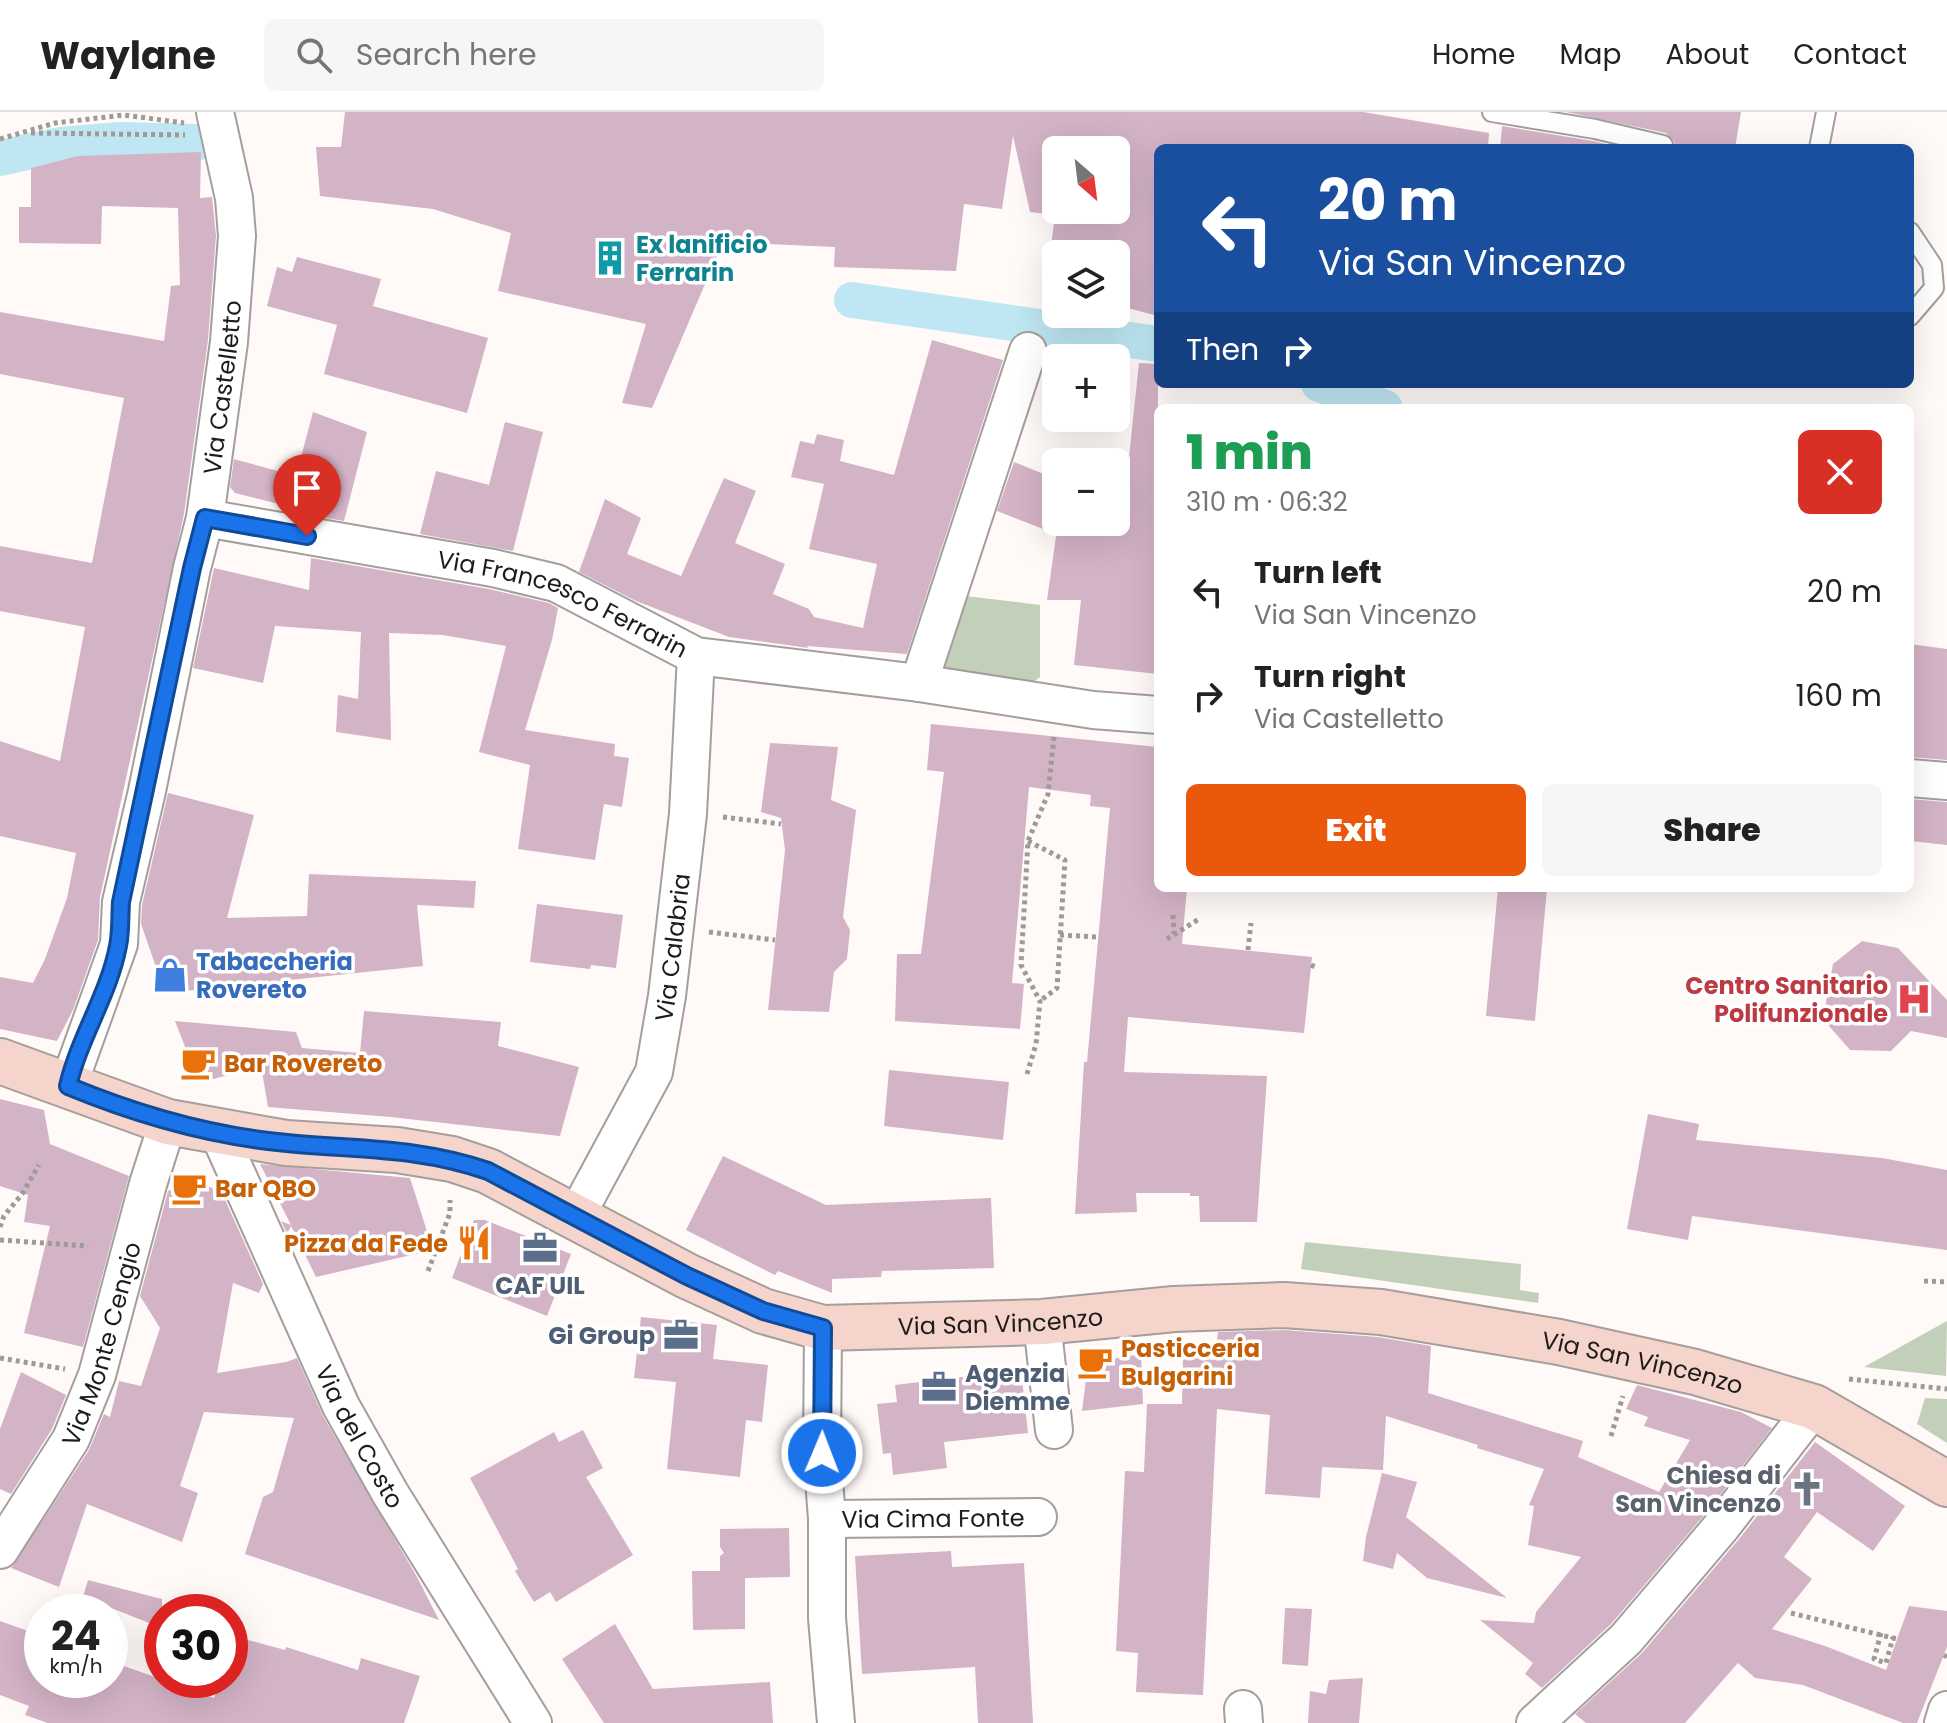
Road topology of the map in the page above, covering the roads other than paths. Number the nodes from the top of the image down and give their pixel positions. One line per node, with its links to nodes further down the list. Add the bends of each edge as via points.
1 (1492, 112): 4 (lane)
2 (1826, 112): 5 (lane)
3 (200, 118): 9 (street, Via Castelletto, via 223,151 234,198 235,262)
4 (1659, 144)
5 (1820, 144)
6 (1914, 238): 7 (lane, via 1932,265 1934,288)
7 (1914, 311)
8 (1028, 351): 11 (street)
9 (205, 518): 10 (street, Via Francesco Ferrarin, via 556,583); 16 (street, Via Castelletto, via 121,902 119,944)
10 (696, 656): 11 (street, Via Francesco Ferrarin); 19 (street, Via Calabria, via 688,814 654,1072)
11 (919, 683): 12 (street, Via Francesco Ferrarin)
12 (1154, 715)
13 (1914, 778): 14 (street)
14 (1947, 781)
15 (0, 1061): 16 (street, Via San Vincenzo)
16 (68, 1086): 17 (street, Via San Vincenzo)
17 (168, 1122): 18 (street, Via San Vincenzo); 27 (street, Via Monte Cengio, via 97,1375 71,1439)
18 (218, 1132): 19 (street, Via San Vincenzo, via 452,1159 488,1171); 29 (street, Via del Costo, via 341,1406)
19 (575, 1218): 21 (street, Via San Vincenzo, via 763,1311)
20 (1042, 1322): 21 (street, Via San Vincenzo); 22 (street, Via San Vincenzo, via 1284,1305 1381,1312); 23 (street)
21 (823, 1328): 26 (street, Via Cima Fonte)
22 (1828, 1393): 24 (street, Via San Vincenzo); 31 (street, via 1626,1639)
23 (1054, 1430)
24 (1947, 1484)
25 (1038, 1517): 26 (street, Via Cima Fonte)
26 (827, 1519): 30 (street, Via Cima Fonte, via 827,1618)
27 (0, 1550)
28 (1947, 1710): 32 (street)
29 (533, 1723)
30 (836, 1723)
31 (1535, 1723)
32 (1943, 1723)

